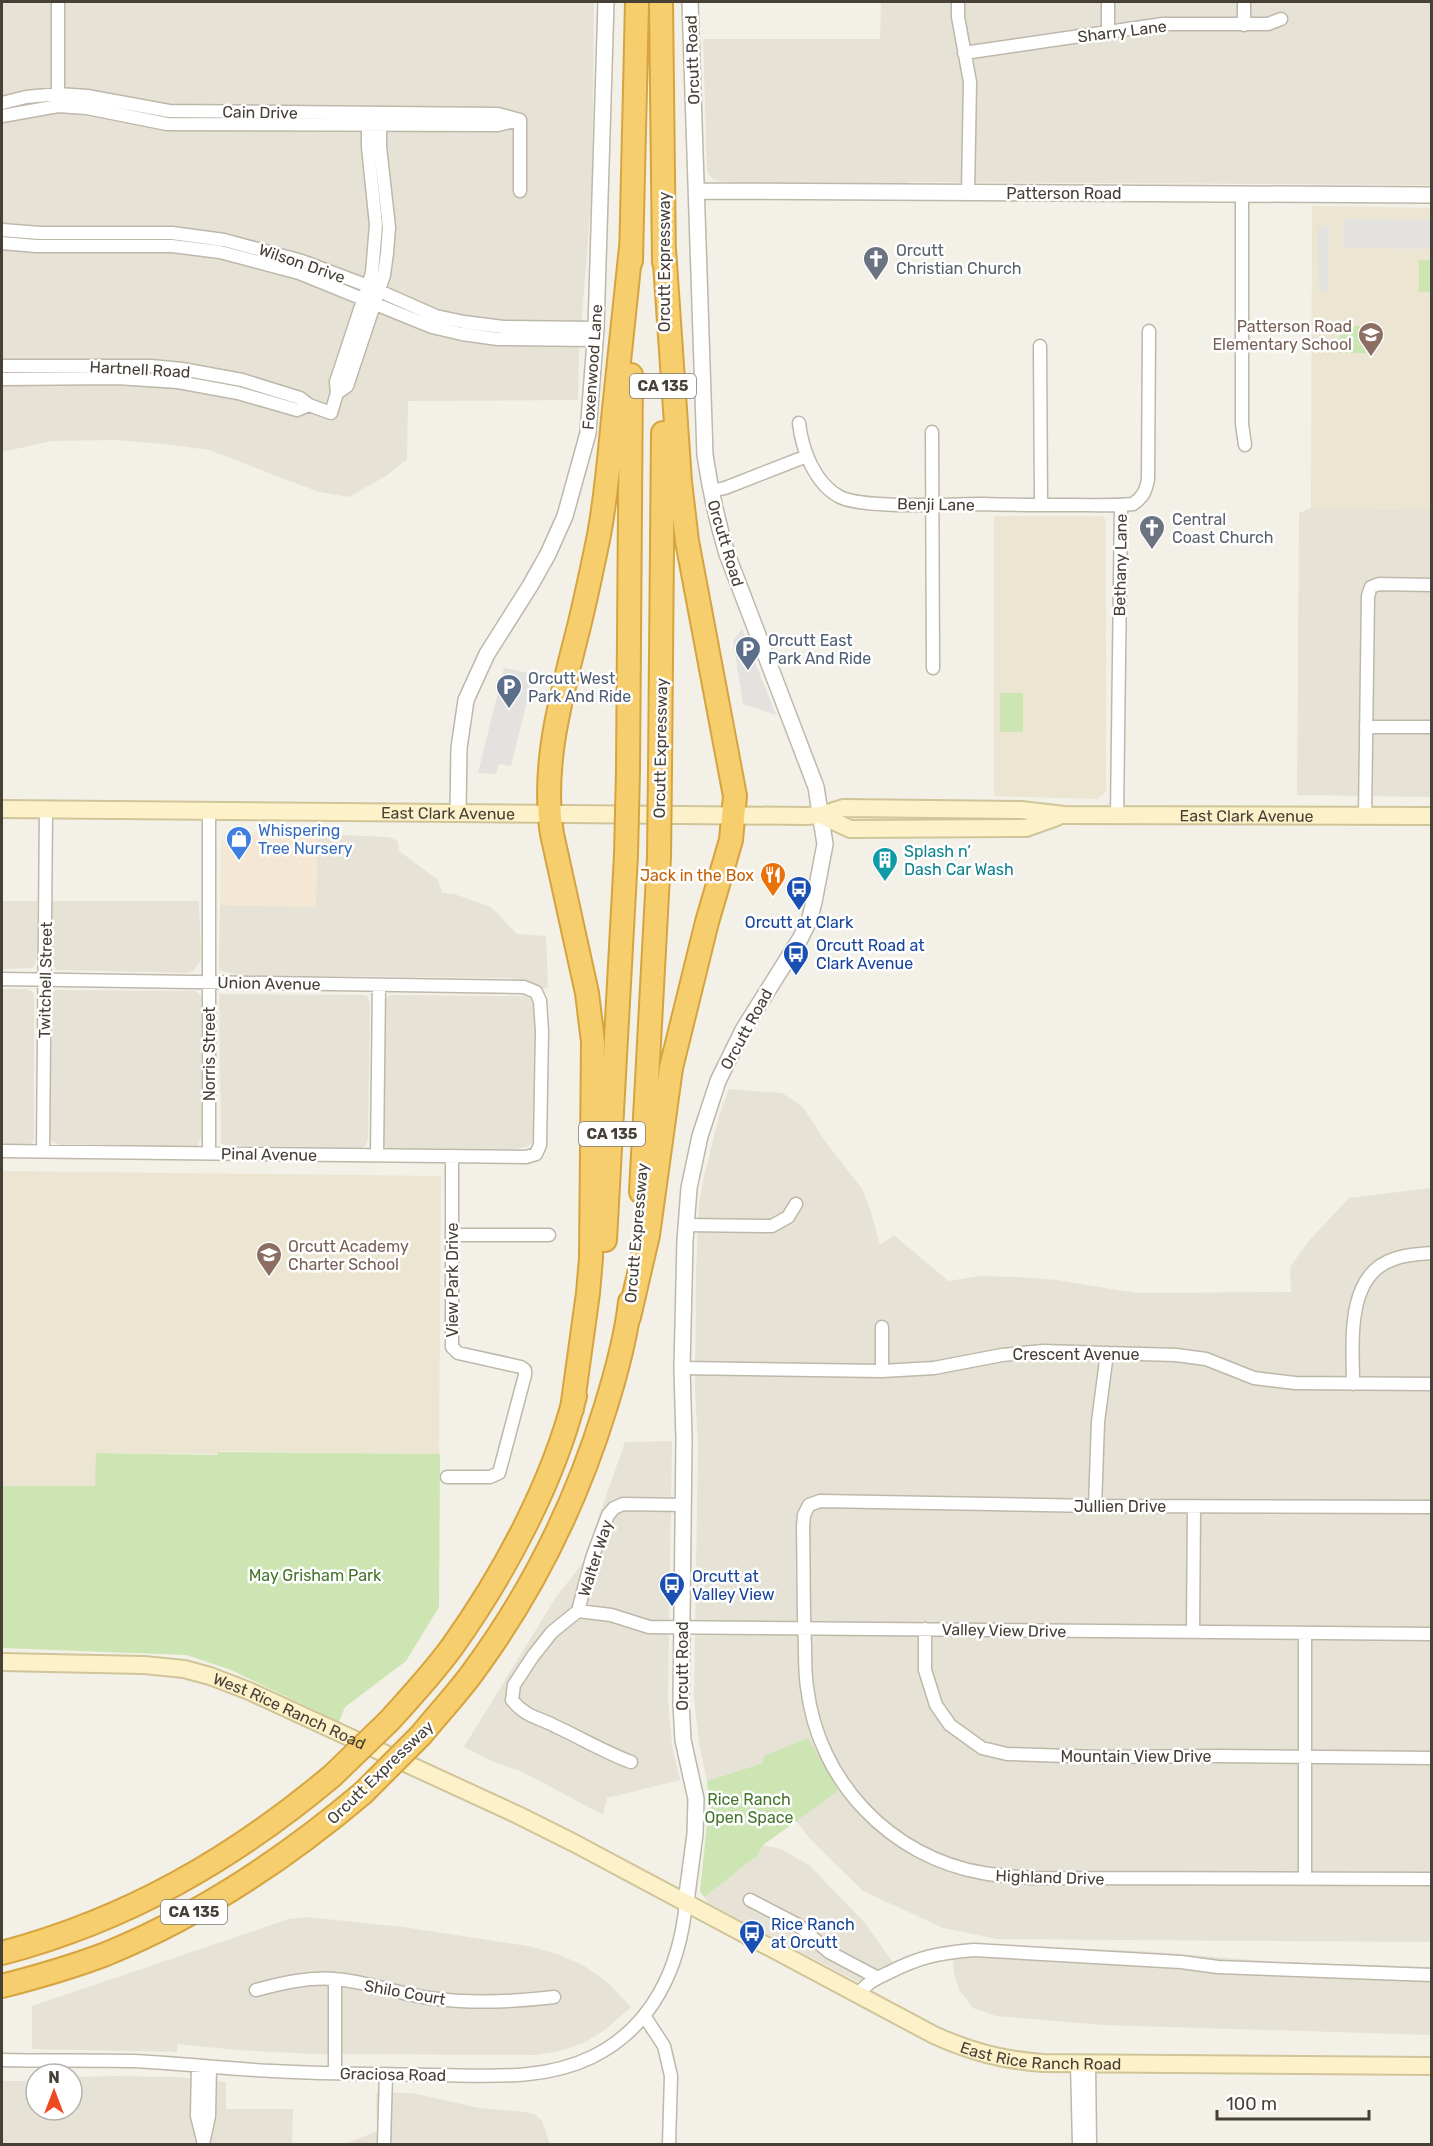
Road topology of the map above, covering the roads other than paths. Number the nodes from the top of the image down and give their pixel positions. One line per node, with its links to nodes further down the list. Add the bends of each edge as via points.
1 (58, 2): 13 (street)
2 (606, 2): 29 (street, Foxenwood Lane)
3 (637, 2): 25 (highway, Orcutt Expressway / CA 135)
4 (661, 2): 26 (highway, Orcutt Expressway / CA 135)
5 (690, 2): 18 (street, Orcutt Road)
6 (958, 2): 12 (street)
7 (1108, 2): 11 (street)
8 (1244, 2): 10 (street)
9 (1281, 19): 10 (street, Sharry Lane)
10 (1244, 25): 11 (street, Sharry Lane, via 1162,24)
11 (1108, 32): 12 (street, Sharry Lane)
12 (964, 53): 19 (street, via 970,82)
13 (58, 100): 14 (street, Cain Drive, via 27,97); 15 (street, Cain Drive); 16 (street, Cain Drive, via 87,96 169,111 239,118)
14 (2, 103)
15 (2, 116)
16 (374, 120): 17 (street, Cain Drive, via 498,125 520,120); 27 (street, Hartnell Road, via 389,227 387,253)
17 (520, 191)
18 (697, 191): 19 (street, Patterson Road); 38 (street, Orcutt Road, via 705,455)
19 (968, 193): 20 (street, Patterson Road)
20 (1242, 195): 21 (street, Patterson Road); 36 (street)
21 (1431, 195)
22 (2, 230): 23 (street, Wilson Drive)
23 (110, 239): 24 (street, Wilson Drive, via 36,246); 27 (street, Wilson Drive, via 220,252)
24 (2, 243)
25 (632, 248): 50 (highway, via 607,485 553,738); 78 (highway, Orcutt Expressway / CA 135, bridge, via 626,855 609,1196 594,1324)
26 (664, 249): 53 (highway, via 687,541 735,796); 71 (highway, Orcutt Expressway / CA 135, bridge, via 659,857 639,1236)
27 (371, 295): 29 (street, Wilson Drive, via 464,322); 32 (street, Hartnell Road, via 336,382 331,412 242,380 182,369)
28 (1149, 332): 41 (street, Bethany Lane, via 1146,490 1133,504)
29 (596, 334): 49 (street, Foxenwood Lane, via 588,433 564,516 548,554 487,654 466,700 459,748)
30 (1040, 346): 40 (street)
31 (2, 366): 32 (street, Hartnell Road)
32 (117, 372): 33 (street, Hartnell Road)
33 (2, 379)
34 (799, 423): 37 (street, Benji Lane)
35 (932, 432): 39 (street)
36 (1245, 445)
37 (807, 456): 38 (street); 39 (street, Benji Lane, via 832,491 849,501)
38 (711, 491): 51 (street, Orcutt Road, via 727,554 816,787)
39 (932, 504): 40 (street, Benji Lane); 43 (street)
40 (1041, 505): 41 (street, Benji Lane)
41 (1121, 505): 52 (street, Bethany Lane)
42 (1431, 585): 44 (street, via 1371,587)
43 (933, 668)
44 (1366, 727): 45 (street); 54 (street)
45 (1431, 728)
46 (2, 809): 47 (main road, East Clark Avenue)
47 (46, 809): 48 (main road, East Clark Avenue); 57 (street, Twitchell Street)
48 (210, 812): 49 (main road, East Clark Avenue); 58 (street, Norris Street)
49 (458, 812): 50 (main road, East Clark Avenue)
50 (549, 814): 53 (main road, East Clark Avenue); 78 (highway, via 587,993 593,1042 591,1258)
51 (821, 815): 52 (main road, East Clark Avenue, via 843,808); 53 (main road, East Clark Avenue); 67 (street, Orcutt Road, via 825,844 809,921 743,1030 718,1081 694,1161)
52 (1117, 815): 54 (main road, East Clark Avenue)
53 (735, 816): 71 (highway, via 671,1068 648,1235)
54 (1365, 816): 55 (main road, East Clark Avenue)
55 (1431, 816)
56 (2, 979): 57 (street, Union Avenue)
57 (45, 979): 58 (street, Union Avenue); 61 (street, Twitchell Street)
58 (209, 982): 59 (street, Union Avenue); 62 (street, Norris Street)
59 (379, 985): 63 (street, Union Avenue, via 525,987 536,992 542,1041 540,1145); 64 (street)
60 (2, 1151): 61 (street, Pinal Avenue)
61 (43, 1151): 62 (street, Pinal Avenue)
62 (209, 1153): 64 (street, Pinal Avenue)
63 (536, 1154): 65 (street, Pinal Avenue)
64 (377, 1155): 65 (street, Pinal Avenue)
65 (452, 1156): 68 (street, View Park Drive)
66 (796, 1204): 67 (street, via 788,1217 772,1226)
67 (686, 1225): 74 (street, Orcutt Road)
68 (452, 1235): 69 (street); 79 (street, View Park Drive, via 452,1347 458,1353 521,1367 525,1375 499,1473 490,1478)
69 (549, 1235)
70 (1431, 1253): 76 (street, via 1391,1260 1365,1284 1355,1308)
71 (629, 1317): 105 (highway, Orcutt Expressway / CA 135, bridge, via 598,1432 552,1543 496,1638 421,1735 320,1829 227,1893 178,1921 105,1954)
72 (882, 1327): 75 (street)
73 (1107, 1353): 75 (street, Crescent Avenue, via 1042,1351 934,1368); 76 (street, Crescent Avenue, via 1176,1355 1206,1359 1254,1378); 82 (street, via 1098,1422)
74 (682, 1368): 75 (street, Crescent Avenue); 80 (street, Orcutt Road)
75 (882, 1371)
76 (1353, 1384): 77 (street, Crescent Avenue)
77 (1431, 1384)
78 (572, 1409): 101 (highway, Orcutt Expressway / CA 135, bridge, via 518,1539 480,1604 451,1648 389,1721 332,1776 261,1831 164,1892 97,1922)
79 (447, 1477)
80 (684, 1505): 85 (street, Walter Way, via 623,1504 614,1508 592,1558); 86 (street, Orcutt Road)
81 (809, 1505): 82 (street, Jullien Drive, via 820,1501); 87 (street, Highland Drive, via 803,1527)
82 (1095, 1506): 83 (street, Jullien Drive)
83 (1194, 1507): 84 (street, Jullien Drive); 89 (street)
84 (1431, 1507)
85 (578, 1611): 86 (street, Valley View Drive, via 611,1615 649,1627); 96 (street, Walter Way, via 552,1632 533,1656 514,1685 512,1700 523,1713)
86 (682, 1627): 87 (street, Valley View Drive); 100 (street, Orcutt Road, via 682,1724 696,1815)
87 (804, 1628): 88 (street, Valley View Drive); 97 (street, Highland Drive, via 813,1719 842,1781 873,1820 937,1859 983,1874 1034,1878)
88 (925, 1629): 89 (street, Valley View Drive); 94 (street, Mountain View Drive, via 925,1671 936,1705 950,1725 982,1748 1037,1756)
89 (1193, 1632): 90 (street, Valley View Drive)
90 (1305, 1634): 91 (street, Valley View Drive); 94 (street)
91 (1431, 1634)
92 (2, 1662): 100 (main road, West Rice Ranch Road, via 144,1665 210,1676 518,1815)
93 (2, 1671): 100 (main road, West Rice Ranch Road, via 143,1673 206,1683)
94 (1306, 1757): 95 (street, Mountain View Drive); 97 (street)
95 (1431, 1758)
96 (631, 1761)
97 (1305, 1878): 98 (street, Highland Drive)
98 (1431, 1879)
99 (750, 1900): 103 (street, via 798,1925 829,1952)
100 (686, 1907): 107 (main road, East Rice Ranch Road); 109 (street, Graciosa Road, via 675,1961); 112 (main road, East Rice Ranch Road, via 952,2051 1005,2066 1043,2070)
101 (2, 1953)
102 (1431, 1975): 103 (street, via 974,1950 915,1959)
103 (878, 1978): 107 (street, via 865,1985)
104 (335, 1979): 106 (street, Shilo Court, via 298,1980); 108 (street, Shilo Court, via 429,1998 472,2002); 114 (street)
105 (2, 1986)
106 (256, 1990)
107 (858, 1995): 112 (main road, East Rice Ranch Road, via 934,2036 973,2051 996,2058)
108 (554, 1997)
109 (642, 2020): 115 (street, Graciosa Road, via 594,2056 546,2073); 119 (street, via 664,2046 668,2059)
110 (2, 2060): 111 (street, Graciosa Road)
111 (204, 2066): 114 (street, Graciosa Road); 117 (street, via 210,2116)
112 (1083, 2067): 113 (main road, East Rice Ranch Road); 116 (main road, East Rice Ranch Road); 120 (street); 121 (street)
113 (1431, 2067)
114 (335, 2073): 115 (street, Graciosa Road)
115 (386, 2074): 118 (street)
116 (1431, 2074)
117 (203, 2143)
118 (384, 2145)
119 (669, 2145)
120 (1079, 2145)
121 (1090, 2145)

